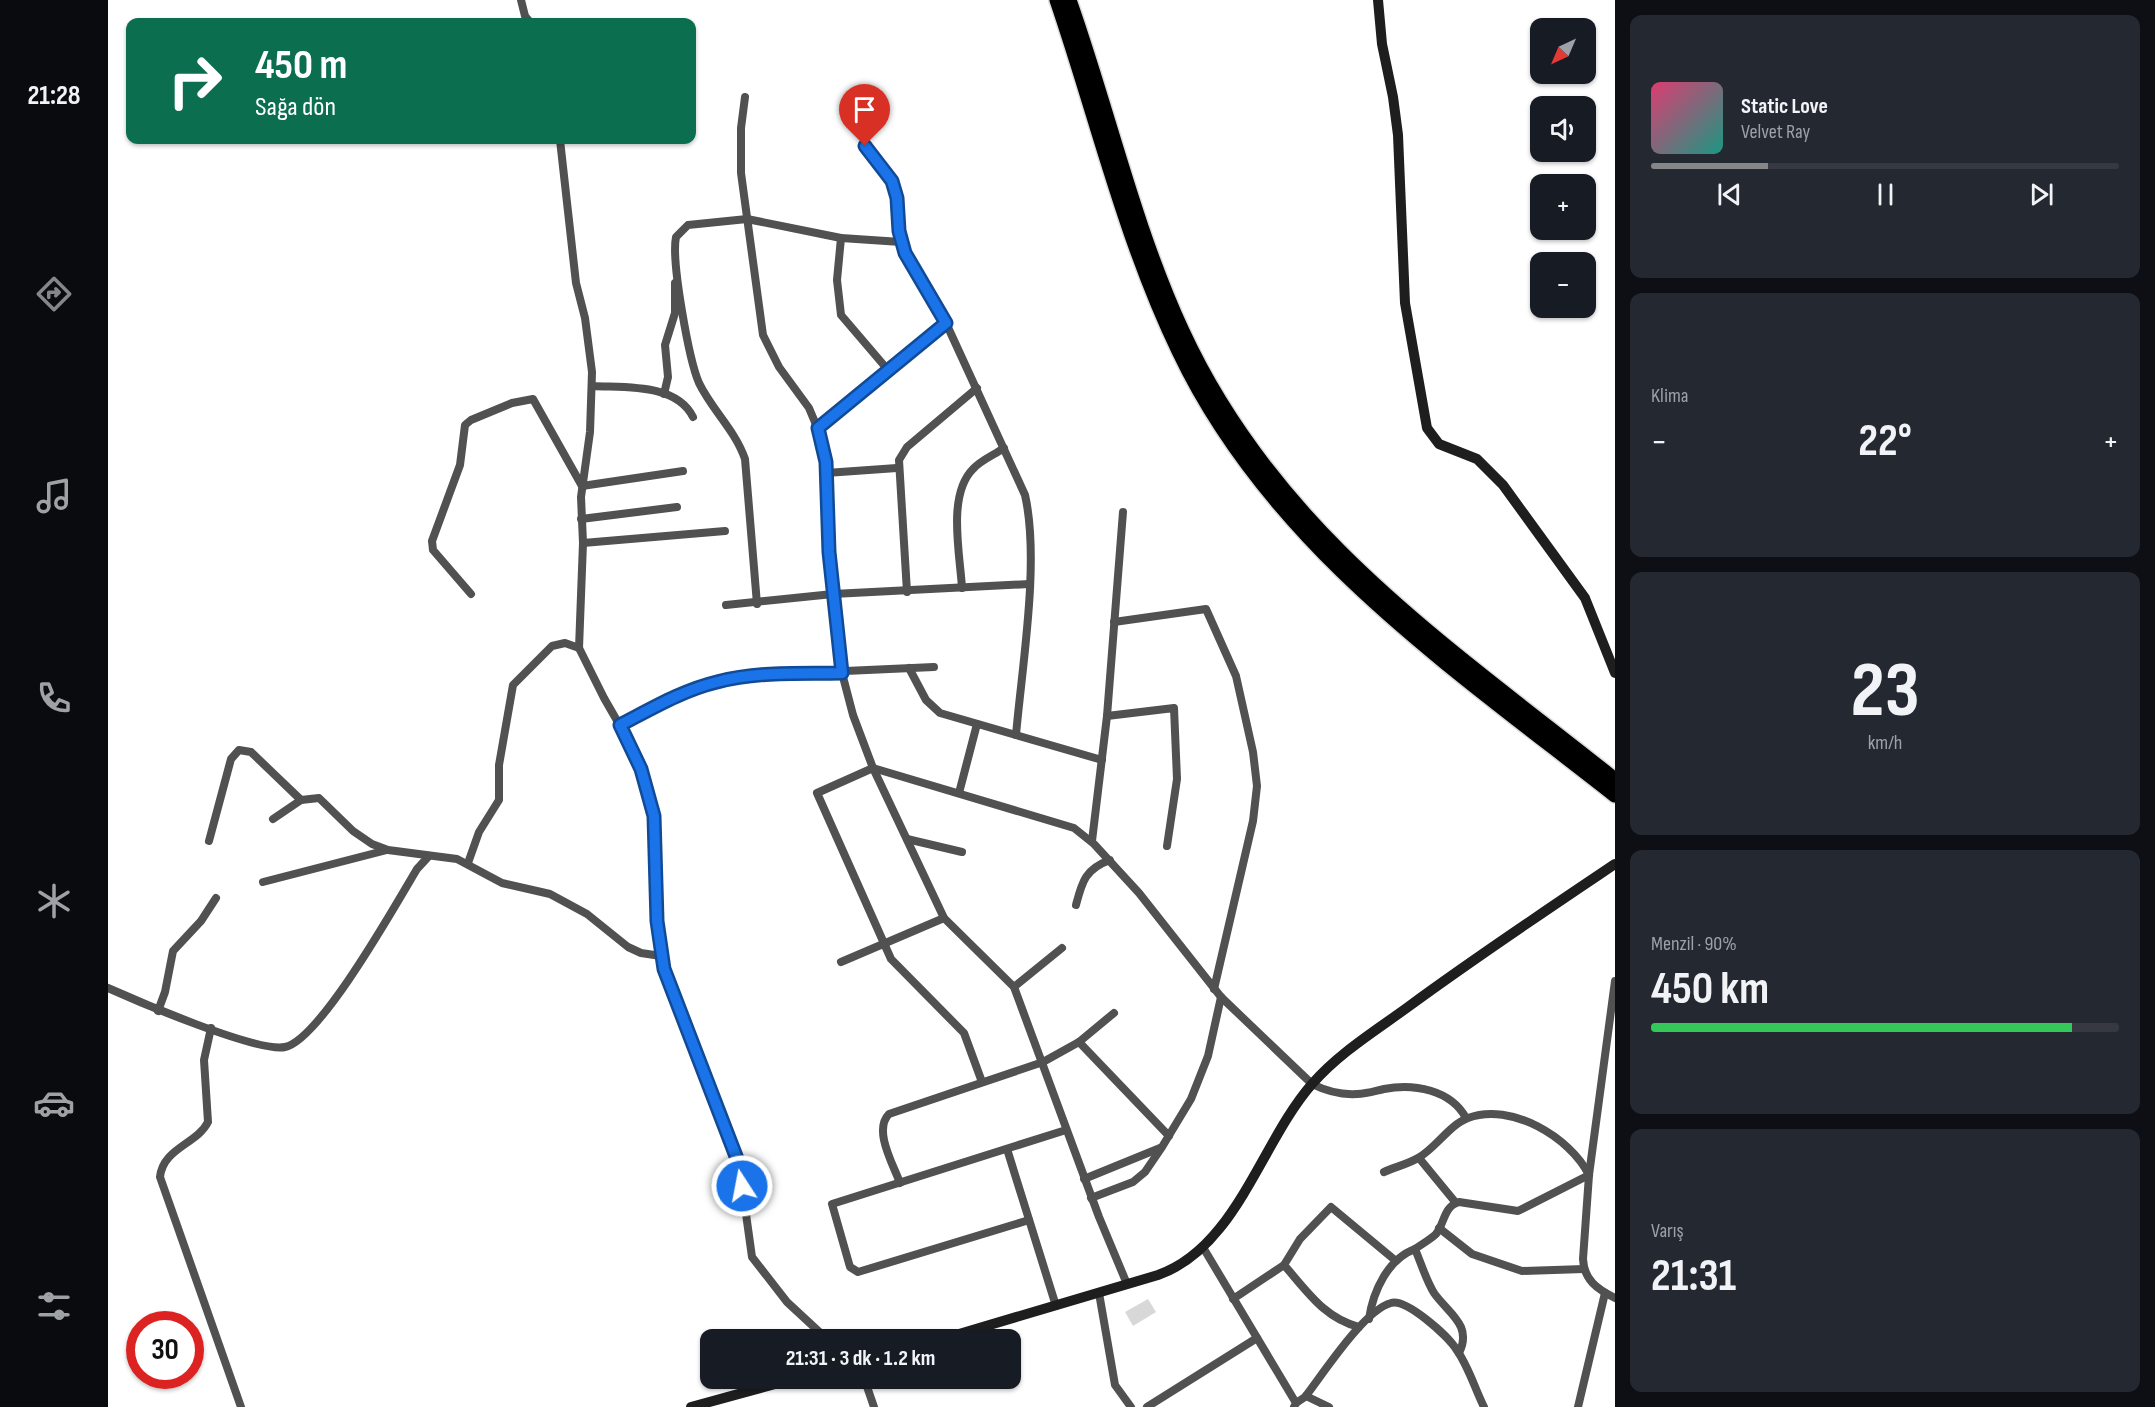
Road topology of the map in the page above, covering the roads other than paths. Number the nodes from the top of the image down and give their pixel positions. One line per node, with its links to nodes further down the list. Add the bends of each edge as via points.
1 (520, 0): 5 (street)
2 (1057, 0): 51 (highway, via 1135,247 1156,301 1191,376 1243,460 1301,531 1364,593)
3 (1069, 0): 49 (highway, via 1136,212 1170,304 1206,380 1253,454 1301,514 1356,569 1430,634)
4 (1378, 0): 42 (street, via 1397,126 1405,300 1427,428 1439,444 1477,459 1503,485 1585,598)
5 (527, 18)
6 (745, 97): 9 (street, via 740,160)
7 (560, 144): 15 (street, via 576,283 589,335)
8 (865, 146): 11 (street, via 894,186)
9 (747, 219): 10 (street); 12 (street, via 682,228 675,240); 19 (street, via 763,335)
10 (841, 238): 11 (street); 14 (street, via 837,280 841,315)
11 (901, 242): 13 (street)
12 (678, 277): 17 (street, via 675,313 665,345 668,377); 35 (street, via 696,374 745,459)
13 (946, 323): 14 (street); 16 (street)
14 (888, 370): 19 (street)
15 (592, 386): 17 (street); 24 (street)
16 (976, 388): 20 (street); 21 (street, via 907,447)
17 (664, 394): 18 (street, via 680,401)
18 (693, 417)
19 (818, 428): 23 (street)
20 (1004, 448): 30 (street, via 1027,505); 31 (street, via 972,469 960,491 957,510)
21 (897, 468): 23 (street); 32 (street)
22 (683, 471): 24 (street)
23 (826, 473): 34 (street)
24 (583, 486): 27 (street); 33 (street, via 576,480 533,399 512,403 468,422 463,431 460,465 432,541 433,550)
25 (677, 507): 27 (street)
26 (1123, 512): 37 (street)
27 (581, 519): 29 (street)
28 (724, 531): 29 (street)
29 (583, 543): 38 (street)
30 (1029, 584): 31 (street); 46 (street)
31 (962, 588): 32 (street)
32 (907, 591): 34 (street)
33 (471, 594)
34 (833, 594): 35 (street); 41 (street)
35 (757, 604): 36 (street)
36 (726, 605)
37 (1114, 622): 43 (street); 75 (street, via 1206,609 1236,676 1255,763 1256,798)
38 (579, 648): 45 (street); 62 (street, via 565,643 552,646 513,685 500,765 499,800 478,832)
39 (934, 667): 40 (street)
40 (909, 668): 41 (street); 44 (street, via 935,710)
41 (842, 673): 45 (street, via 723,680 688,691); 48 (street)
42 (1615, 673)
43 (1107, 716): 47 (street); 57 (street, via 1174,708 1177,779)
44 (976, 724): 46 (street); 50 (street)
45 (620, 725): 70 (street, via 641,769 654,816 655,899)
46 (1016, 735): 47 (street)
47 (1102, 760): 55 (street)
48 (873, 768): 50 (street); 54 (street); 68 (street, via 817,793)
49 (1615, 780)
50 (958, 793): 55 (street, via 1066,825)
51 (1615, 795)
52 (300, 800): 53 (street); 56 (street, via 251,752 239,750 231,759); 58 (street, via 321,800 359,836)
53 (273, 819)
54 (908, 839): 59 (street); 67 (street)
55 (1092, 841): 61 (street)
56 (208, 842)
57 (1167, 846)
58 (388, 850): 60 (street); 64 (street)
59 (962, 852)
60 (429, 856): 62 (street); 79 (street, via 336,997 297,1042 282,1048 270,1047)
61 (1110, 860): 66 (street, via 1084,876); 75 (street)
62 (468, 863): 70 (street, via 502,883 555,896 588,914 628,947)
63 (1615, 864): 83 (street, via 1488,948 1345,1052)
64 (263, 882)
65 (216, 898): 77 (street, via 173,951)
66 (1076, 905)
67 (944, 918): 68 (street); 73 (street)
68 (885, 944): 71 (street); 82 (street, via 891,959 964,1033)
69 (1062, 948): 73 (street)
70 (661, 956): 111 (street, via 739,1164 752,1257 787,1302)
71 (841, 962)
72 (1615, 981): 91 (street)
73 (1014, 987): 81 (street)
74 (108, 988): 77 (street)
75 (1214, 989): 76 (street)
76 (1221, 998): 83 (street); 86 (street, via 1208,1056 1191,1099)
77 (158, 1011): 79 (street)
78 (1114, 1013): 80 (street)
79 (211, 1028): 119 (street, via 204,1060 208,1122 167,1159 161,1182)
80 (1079, 1042): 81 (street); 86 (street)
81 (1044, 1062): 82 (street); 85 (street)
82 (982, 1082): 93 (street, via 893,1111 886,1117 882,1131)
83 (1312, 1084): 84 (street, via 1348,1094 1395,1088 1433,1091 1455,1103); 98 (street)
84 (1466, 1118): 89 (street); 91 (street, via 1498,1116 1540,1128 1568,1146)
85 (1066, 1131): 88 (street); 92 (street)
86 (1169, 1136): 87 (street)
87 (1162, 1147): 92 (street); 94 (street, via 1133,1182)
88 (1007, 1149): 93 (street); 96 (street)
89 (1419, 1158): 90 (street); 95 (street)
90 (1384, 1172)
91 (1589, 1175): 95 (street, via 1518,1211); 102 (street)
92 (1084, 1179): 94 (street)
93 (900, 1183): 96 (street, via 832,1204 850,1267 858,1272)
94 (1091, 1198): 103 (street)
95 (1456, 1203): 97 (street, via 1447,1210)
96 (1029, 1220): 108 (street)
97 (1439, 1228): 99 (street); 102 (street, via 1472,1254 1522,1271)
98 (1204, 1249): 103 (street, via 1178,1267); 107 (street)
99 (1415, 1249): 100 (street); 114 (street, via 1434,1292 1462,1326)
100 (1396, 1261): 101 (street, via 1331,1206 1300,1239); 109 (street, via 1378,1288)
101 (1284, 1265): 107 (street); 110 (street, via 1324,1311 1343,1323)
102 (1584, 1269): 105 (street, via 1591,1282)
103 (1127, 1284): 104 (street)
104 (1099, 1293): 108 (street); 122 (street, via 1115,1385)
105 (1605, 1293): 106 (street); 126 (street)
106 (1615, 1298)
107 (1233, 1299): 113 (street)
108 (1056, 1305): 112 (street)
109 (1369, 1318): 110 (street); 114 (street, via 1388,1304 1406,1304)
110 (1359, 1327): 117 (street)
111 (816, 1329)
112 (976, 1329)
113 (1257, 1338): 118 (street); 123 (street)
114 (1459, 1353): 125 (street)
115 (757, 1389): 120 (street)
116 (868, 1389): 121 (street)
117 (1305, 1396): 118 (street); 124 (street)
118 (1295, 1405)
119 (241, 1407)
120 (691, 1407)
121 (874, 1407)
122 (1131, 1407)
123 (1147, 1407)
124 (1329, 1407)
125 (1484, 1407)
126 (1578, 1407)

